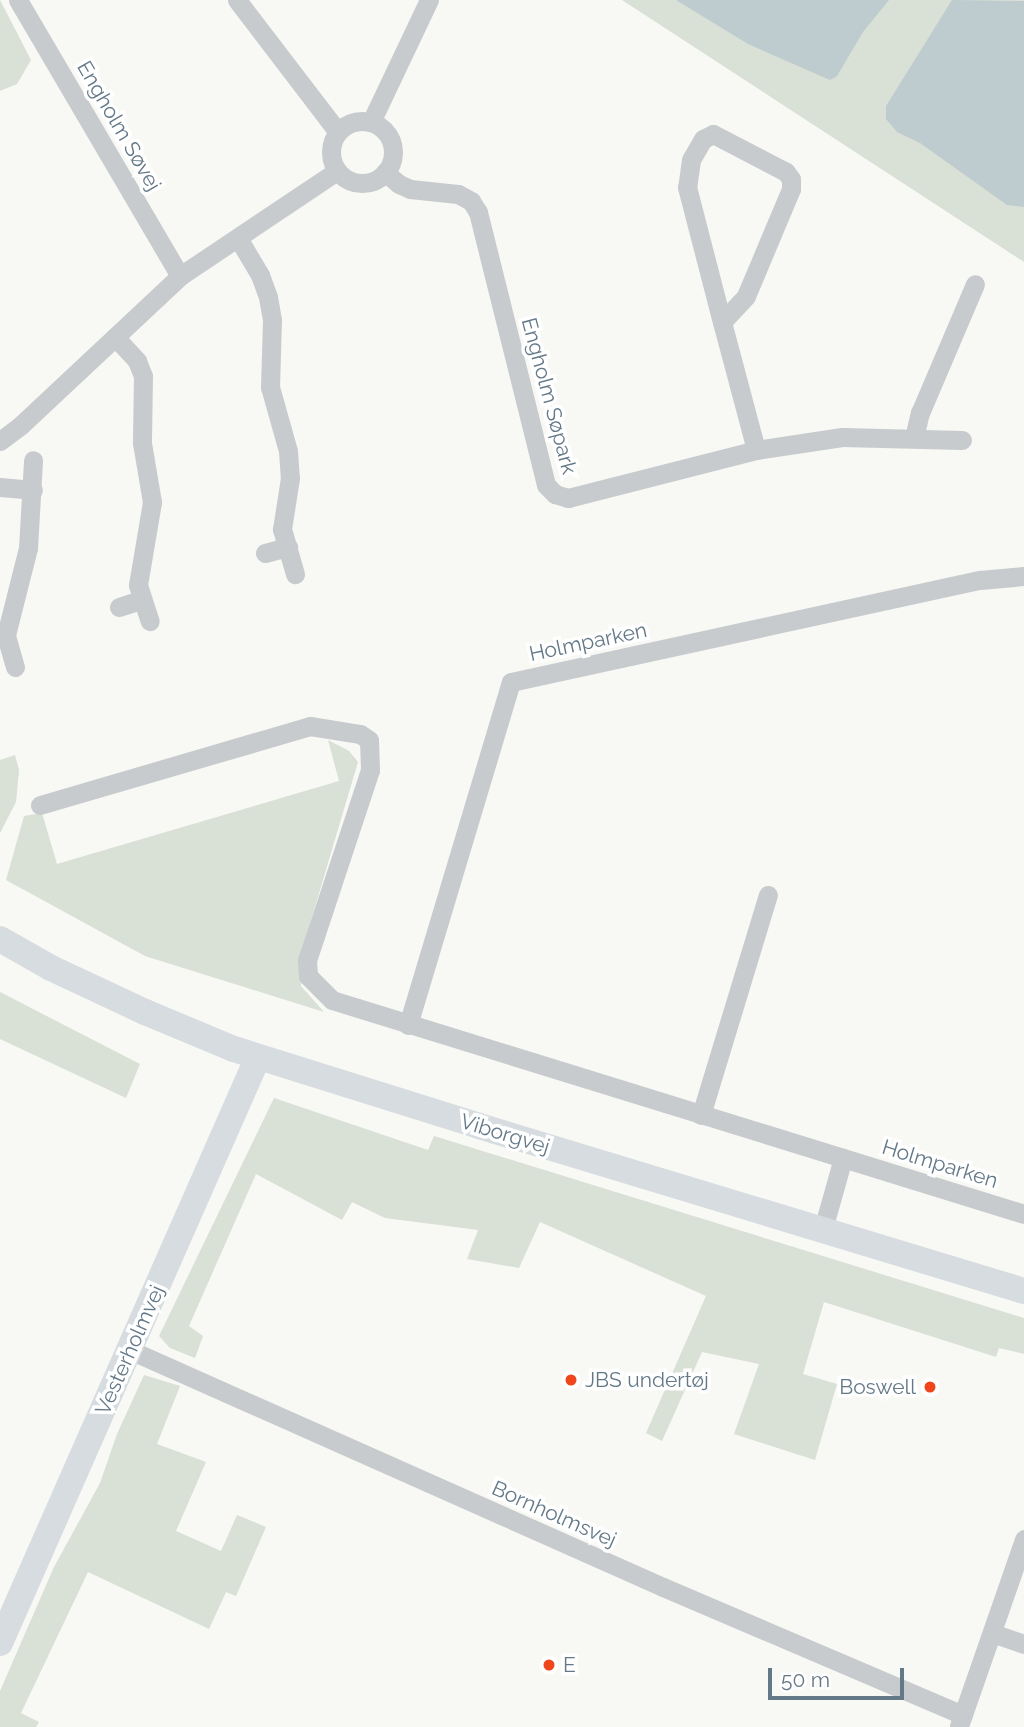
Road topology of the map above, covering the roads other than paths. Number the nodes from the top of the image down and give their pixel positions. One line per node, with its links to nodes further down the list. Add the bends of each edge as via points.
1 (18, 0): 9 (street, Engholm Søvej)
2 (237, 0): 5 (street)
3 (429, 0): 4 (street)
4 (371, 122): 5 (street, via 353,122); 7 (street, via 387,134 391,144)
5 (338, 132): 6 (street, via 331,151)
6 (337, 171): 7 (street, via 359,183); 8 (street)
7 (385, 172): 16 (street, Engholm Søpark, via 410,189 458,194 478,212 547,485 555,494 568,498)
8 (237, 238): 9 (street); 20 (street, via 260,275 272,320 270,387 288,451 290,478 282,529)
9 (180, 276): 12 (street)
10 (975, 284): 13 (street, via 920,413)
11 (722, 322): 11 (street, via 687,187 691,160 703,139 713,134 786,172 791,179 791,190 747,296); 16 (street)
12 (115, 337): 15 (street); 24 (street, via 137,361 145,401 142,443 152,502 138,585)
13 (914, 438): 14 (street, Engholm Søpark); 16 (street, Engholm Søpark, via 842,437)
14 (962, 440)
15 (0, 441)
16 (756, 450)
17 (33, 460): 19 (street)
18 (0, 487): 19 (street)
19 (33, 490): 27 (street, via 28,548)
20 (288, 547): 21 (street); 22 (street)
21 (265, 554)
22 (295, 574)
23 (1024, 576): 32 (street, Holmparken, via 980,580 511,682)
24 (141, 600): 25 (street); 26 (street)
25 (119, 607)
26 (149, 621)
27 (4, 649): 28 (street)
28 (15, 667)
29 (40, 805): 32 (street, Holmparken, via 310,726 360,734 369,740 370,770 307,960 308,976 332,1000)
30 (768, 895): 34 (street)
31 (0, 939): 33 (street, Viborgvej, via 145,1012)
32 (408, 1025): 34 (street, Holmparken)
33 (258, 1057): 37 (street, Viborgvej); 39 (street, Vesterholmvej)
34 (701, 1115): 35 (street, Holmparken)
35 (843, 1158): 36 (street, Holmparken); 37 (street)
36 (1024, 1214)
37 (823, 1229): 38 (street, Viborgvej)
38 (1024, 1291)
39 (130, 1350): 42 (street, Vesterholmvej); 44 (street, Bornholmsvej)
40 (1024, 1539): 41 (street)
41 (992, 1633): 43 (street); 44 (street)
42 (0, 1643)
43 (1024, 1644)
44 (961, 1721)

